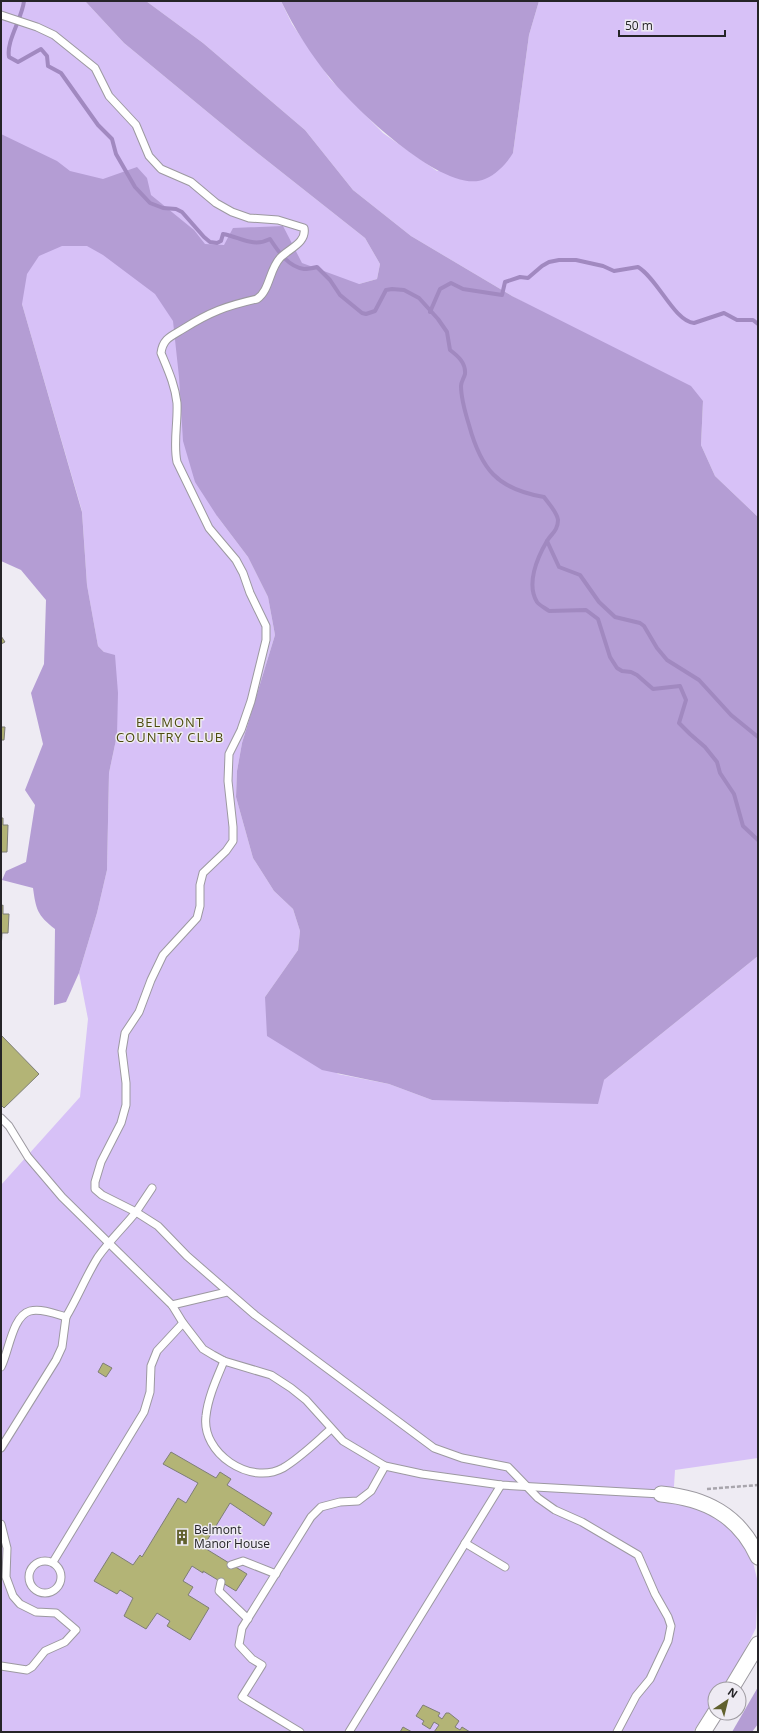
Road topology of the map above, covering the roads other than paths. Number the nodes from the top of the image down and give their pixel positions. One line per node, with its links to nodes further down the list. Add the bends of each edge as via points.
1 (4, 15): 4 (lane, via 60,39 95,68 109,96 136,125 149,156 156,165 191,182 216,203 232,212 249,218 278,220 304,228 304,236 300,242 275,265 263,295 257,300 211,312 167,338 161,353 173,380 177,403 177,462 209,528 236,560 243,573 266,626 266,633 254,691 241,730 229,754 228,782 233,841 203,873 197,918 163,955 139,1012 125,1033 122,1051 126,1071 126,1105 120,1123 100,1162 95,1189)
2 (1, 1118): 5 (lane, via 9,1126 28,1157 62,1197)
3 (152, 1188): 4 (lane)
4 (136, 1212): 5 (lane); 6 (lane, via 158,1226)
5 (108, 1243): 7 (lane); 8 (lane, via 84,1279)
6 (227, 1292): 7 (lane); 16 (lane, via 434,1448 462,1458 508,1467)
7 (172, 1305): 9 (lane)
8 (66, 1317): 11 (lane, via 41,1311 30,1311 23,1315 18,1321); 13 (lane, via 62,1347 56,1360)
9 (182, 1323): 10 (lane, via 203,1349); 21 (lane, via 157,1350 151,1366 150,1392 142,1416)
10 (224, 1361): 12 (lane, via 271,1375 306,1400); 12 (lane, via 205,1417 210,1439 216,1450 228,1462 242,1470 256,1472 282,1468)
11 (1, 1367)
12 (331, 1429): 14 (lane, via 355,1449)
13 (1, 1448)
14 (385, 1466): 15 (lane); 24 (lane, via 371,1491 358,1501 321,1507 311,1517)
15 (501, 1485): 16 (lane); 19 (lane)
16 (527, 1487): 17 (lane); 33 (lane, via 555,1510 582,1522 638,1554 668,1617 671,1626 668,1641 650,1679 636,1696)
17 (661, 1494): 20 (street, via 681,1496 716,1509 744,1533)
18 (1, 1524): 28 (lane, via 7,1548 6,1577 13,1596 20,1604 36,1612 56,1613 76,1630 66,1642 45,1650 32,1667 26,1670)
19 (465, 1543): 23 (lane); 32 (lane)
20 (758, 1557)
21 (53, 1562): 21 (lane, via 42,1561 30,1569 29,1580 37,1592 49,1593 59,1586 61,1575)
22 (231, 1565): 24 (lane, via 243,1561)
23 (505, 1567)
24 (276, 1574): 26 (lane)
25 (221, 1582): 26 (lane, via 219,1590)
26 (248, 1619): 31 (lane, via 242,1628 239,1645 252,1659 262,1665 242,1697)
27 (758, 1644): 29 (street)
28 (1, 1666)
29 (736, 1681)
30 (710, 1721): 34 (street)
31 (300, 1732)
32 (349, 1732)
33 (617, 1732)
34 (703, 1732)

